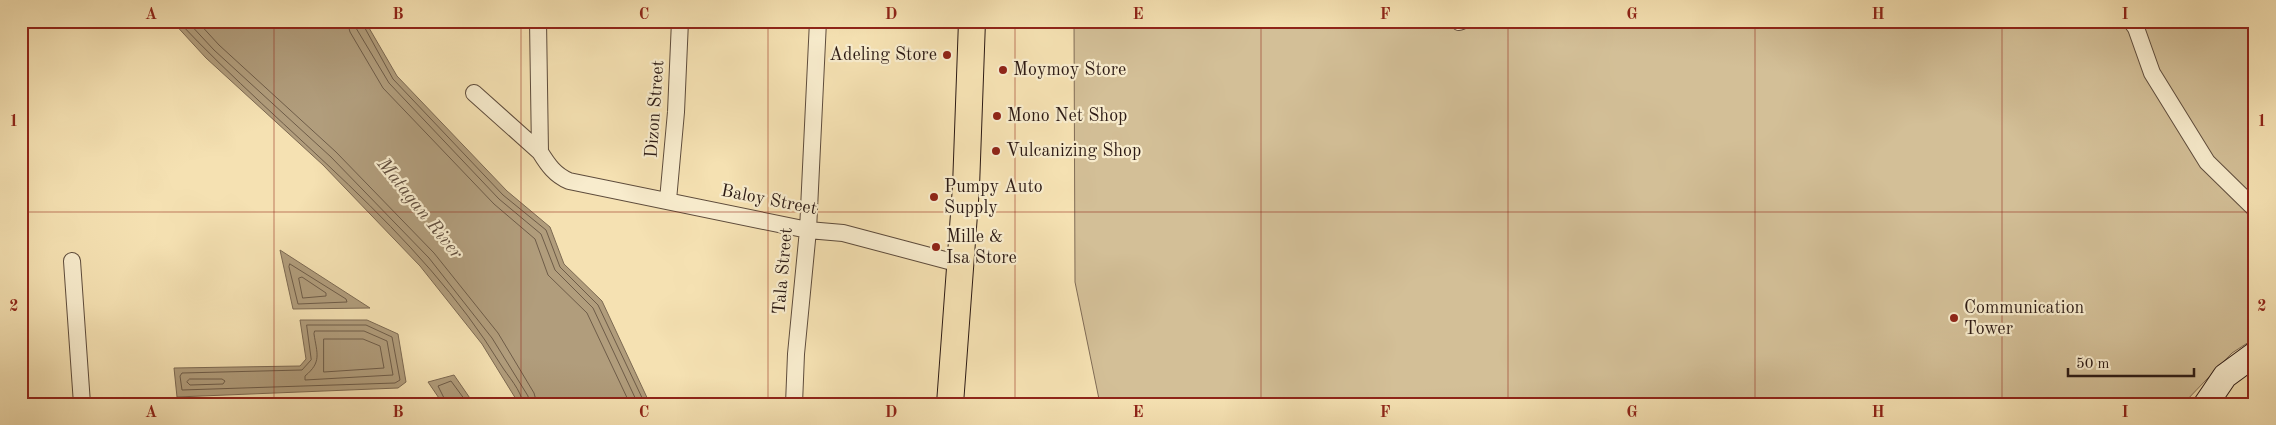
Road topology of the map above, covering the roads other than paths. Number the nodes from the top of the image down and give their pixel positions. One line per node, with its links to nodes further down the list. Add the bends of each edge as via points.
1 (538, 21): 7 (street)
2 (680, 21): 8 (street, Dizon Street)
3 (818, 21): 10 (street, Tala Street)
4 (972, 21): 12 (main road)
5 (2131, 21): 9 (street, via 2152,73 2207,162)
6 (474, 93): 7 (street)
7 (540, 152): 8 (street, Baloy Street, via 554,172 569,181)
8 (668, 200): 10 (street, Baloy Street)
9 (2255, 209)
10 (808, 230): 12 (street, Baloy Street, via 844,233); 15 (street, Tala Street)
11 (72, 261): 14 (street)
12 (960, 264): 16 (main road)
13 (2255, 354): 17 (main road, via 2225,376)
14 (82, 404)
15 (794, 404)
16 (950, 404)
17 (2206, 404)

